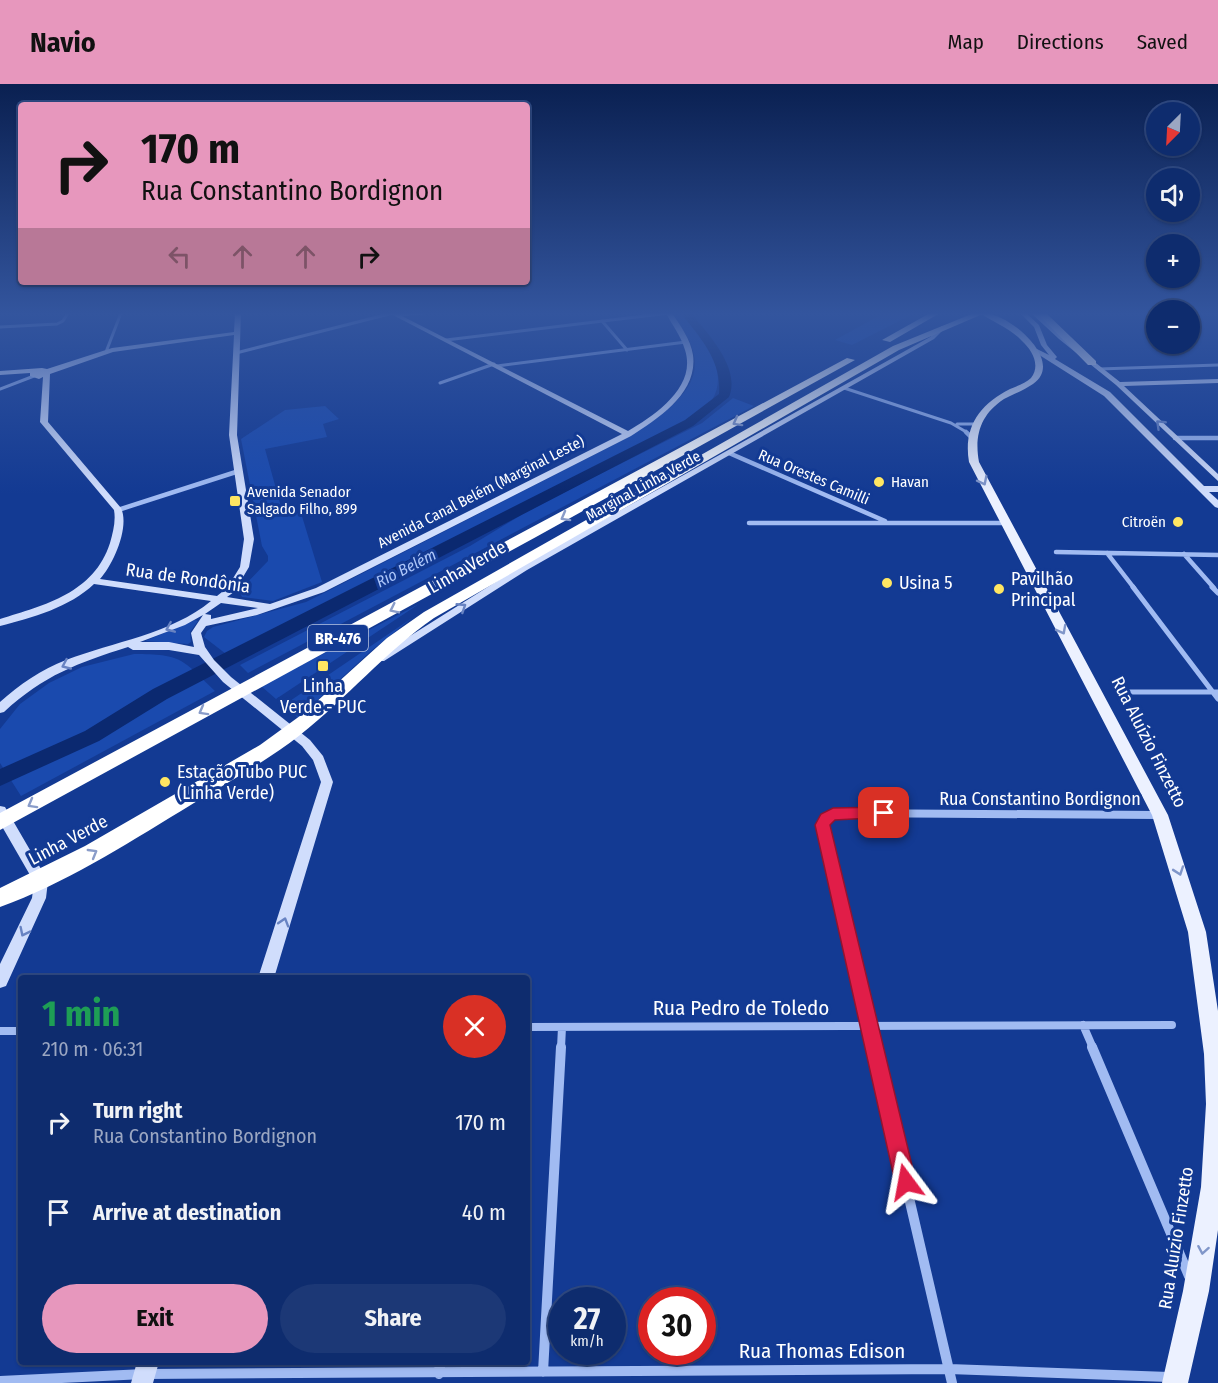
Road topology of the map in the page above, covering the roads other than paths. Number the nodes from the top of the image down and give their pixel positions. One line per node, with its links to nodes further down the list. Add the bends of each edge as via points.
1 (42, 373): 30 (street, via 44,422)
2 (40, 374): 17 (street)
3 (235, 374): 25 (street, via 233,435)
4 (469, 374): 14 (street)
5 (512, 374): 20 (street)
6 (689, 374): 20 (street, Avenida Canal Belém (Marginal Leste), via 685,385 661,410)
7 (825, 374): 47 (highway, Linha Verde / BR-476, one-way to 47, via 439,586)
8 (851, 374): 46 (highway, Linha Verde / BR-476, via 429,615)
9 (869, 374): 16 (street, Marginal Linha Verde)
10 (1037, 374): 19 (main road, Rua Aluízio Finzetto, via 994,401)
11 (1076, 374): 27 (street, via 1112,399)
12 (1105, 374): 15 (street)
13 (1218, 382): 15 (street)
14 (440, 383)
15 (1120, 386): 22 (street, one-way to 15)
16 (844, 388): 18 (street); 24 (street, Marginal Linha Verde)
17 (0, 389)
18 (951, 423): 19 (street); 21 (street)
19 (975, 424): 21 (main road, Rua Aluízio Finzetto)
20 (628, 434): 41 (street, Avenida Canal Belém (Marginal Leste), via 333,584)
21 (971, 437): 33 (main road, Rua Aluízio Finzetto, one-way to 33, via 974,462)
22 (1175, 438): 23 (street); 26 (street)
23 (1218, 438)
24 (729, 453): 32 (street, Rua Orestes Camilli); 46 (street, Marginal Linha Verde, one-way to 24, via 524,568)
25 (238, 471): 30 (street); 40 (street, via 249,556)
26 (1218, 479)
27 (1202, 489): 28 (street); 29 (street)
28 (1218, 489)
29 (1216, 502)
30 (118, 510): 38 (street, via 120,520 112,558)
31 (749, 522): 32 (street)
32 (889, 523): 33 (street)
33 (1004, 523): 55 (main road, Rua Aluízio Finzetto, one-way to 55)
34 (1056, 552): 35 (street)
35 (1107, 553): 36 (street); 50 (street)
36 (1184, 554): 37 (street); 39 (street)
37 (1218, 555)
38 (93, 581): 40 (street, Rua de Rondônia); 42 (street, via 61,601)
39 (1218, 593)
40 (220, 600): 41 (street, Rua de Rondônia); 43 (street); 44 (street, one-way to 44, via 175,627)
41 (278, 605): 43 (street, Avenida Canal Belém (Marginal Leste))
42 (0, 622)
43 (202, 624): 45 (street, via 195,638)
44 (112, 649): 45 (street, via 159,645); 48 (street, one-way to 48, via 66,664)
45 (200, 652): 47 (street)
46 (358, 671): 54 (highway, Linha Verde / BR-476)
47 (237, 687): 54 (street); 56 (highway, Linha Verde / BR-476, one-way to 56)
48 (24, 688): 52 (street); 53 (street)
49 (1124, 692): 50 (street)
50 (1215, 692): 51 (street)
51 (1218, 699)
52 (0, 702)
53 (0, 709)
54 (292, 732): 57 (highway, Linha Verde / BR-476, one-way to 54, via 118,839); 59 (street, one-way to 54, via 327,782 316,754)
55 (1160, 815): 63 (street, Rua Constantino Bordignon, via 837,813 826,818 823,830); 68 (main road, Rua Aluízio Finzetto, one-way to 68, via 1197,932 1214,1054 1217,1104 1213,1187)
56 (2, 817): 57 (street)
57 (41, 881): 58 (highway, Linha Verde / BR-476); 60 (street, one-way to 60, via 39,898)
58 (0, 898)
59 (267, 975)
60 (0, 981)
61 (1083, 1025): 62 (street, Rua Pedro de Toledo); 63 (street, Rua Pedro de Toledo); 68 (street)
62 (1172, 1025)
63 (869, 1026): 65 (street, Rua Pedro de Toledo); 70 (street)
64 (530, 1027): 65 (street, Rua Pedro de Toledo)
65 (562, 1027): 71 (street)
66 (0, 1031): 67 (street)
67 (18, 1031)
68 (1196, 1290): 75 (main road, Rua Aluízio Finzetto)
69 (440, 1365): 73 (street)
70 (949, 1369): 71 (street, Rua Thomas Edison); 75 (street, Rua Thomas Edison); 77 (street)
71 (543, 1372): 74 (street, Rua Thomas Edison)
72 (145, 1373): 73 (street, Rua Thomas Edison); 76 (street, Rua Thomas Edison)
73 (439, 1374): 74 (street, Rua Thomas Edison)
74 (482, 1378)
75 (1176, 1380)
76 (0, 1381)
77 (952, 1383)

